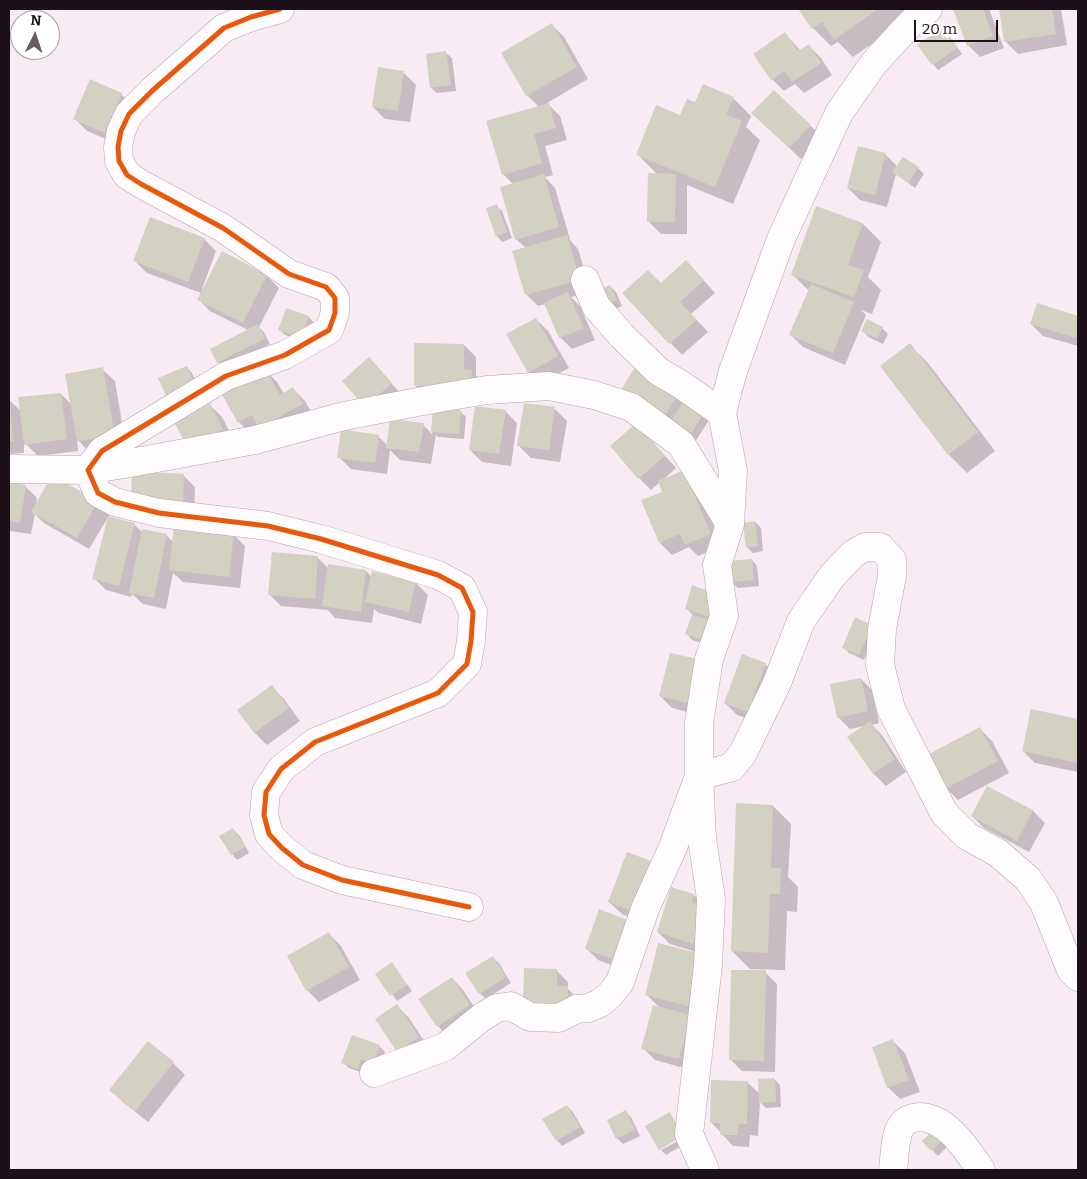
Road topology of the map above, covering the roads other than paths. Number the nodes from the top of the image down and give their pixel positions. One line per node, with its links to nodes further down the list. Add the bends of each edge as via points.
1 (280, 9): 6 (street, via 224,28 153,90 129,114 121,131 120,161 127,175 141,184 223,228 289,274 326,287 335,298 335,314 329,330 285,355 226,376 102,451)
2 (928, 9): 4 (street, via 874,64 839,113 781,239 733,371)
3 (585, 280): 4 (street, via 596,306 621,335 658,371)
4 (722, 414): 7 (street, via 733,471)
5 (9, 469): 6 (street)
6 (88, 470): 7 (street, via 255,440 344,416 439,398 487,390 549,386 631,407 681,444); 9 (street, via 98,493 115,502 159,513 268,526 321,539 438,575 462,588 473,612 467,664 438,693 315,742 281,770 266,792 264,816 269,834 303,864 342,880)
7 (730, 524): 8 (street, via 717,565 724,616 710,659 699,723)
8 (699, 776): 10 (street, via 732,767 743,753 777,683 801,621 832,576 853,554 865,547 880,547 892,560 880,665 892,709 944,814 967,836 998,853 1028,879 1044,903 1071,970); 11 (street, via 620,982 610,995 589,1008 576,1009 559,1018 530,1018 511,1006 497,1008 445,1047); 12 (street, via 702,838 711,899 708,965 689,1134)
9 (469, 906)
10 (1078, 977)
11 (374, 1073)
12 (705, 1170)
13 (893, 1170): 14 (street, via 902,1124 912,1118 928,1117 944,1126)
14 (981, 1170)

